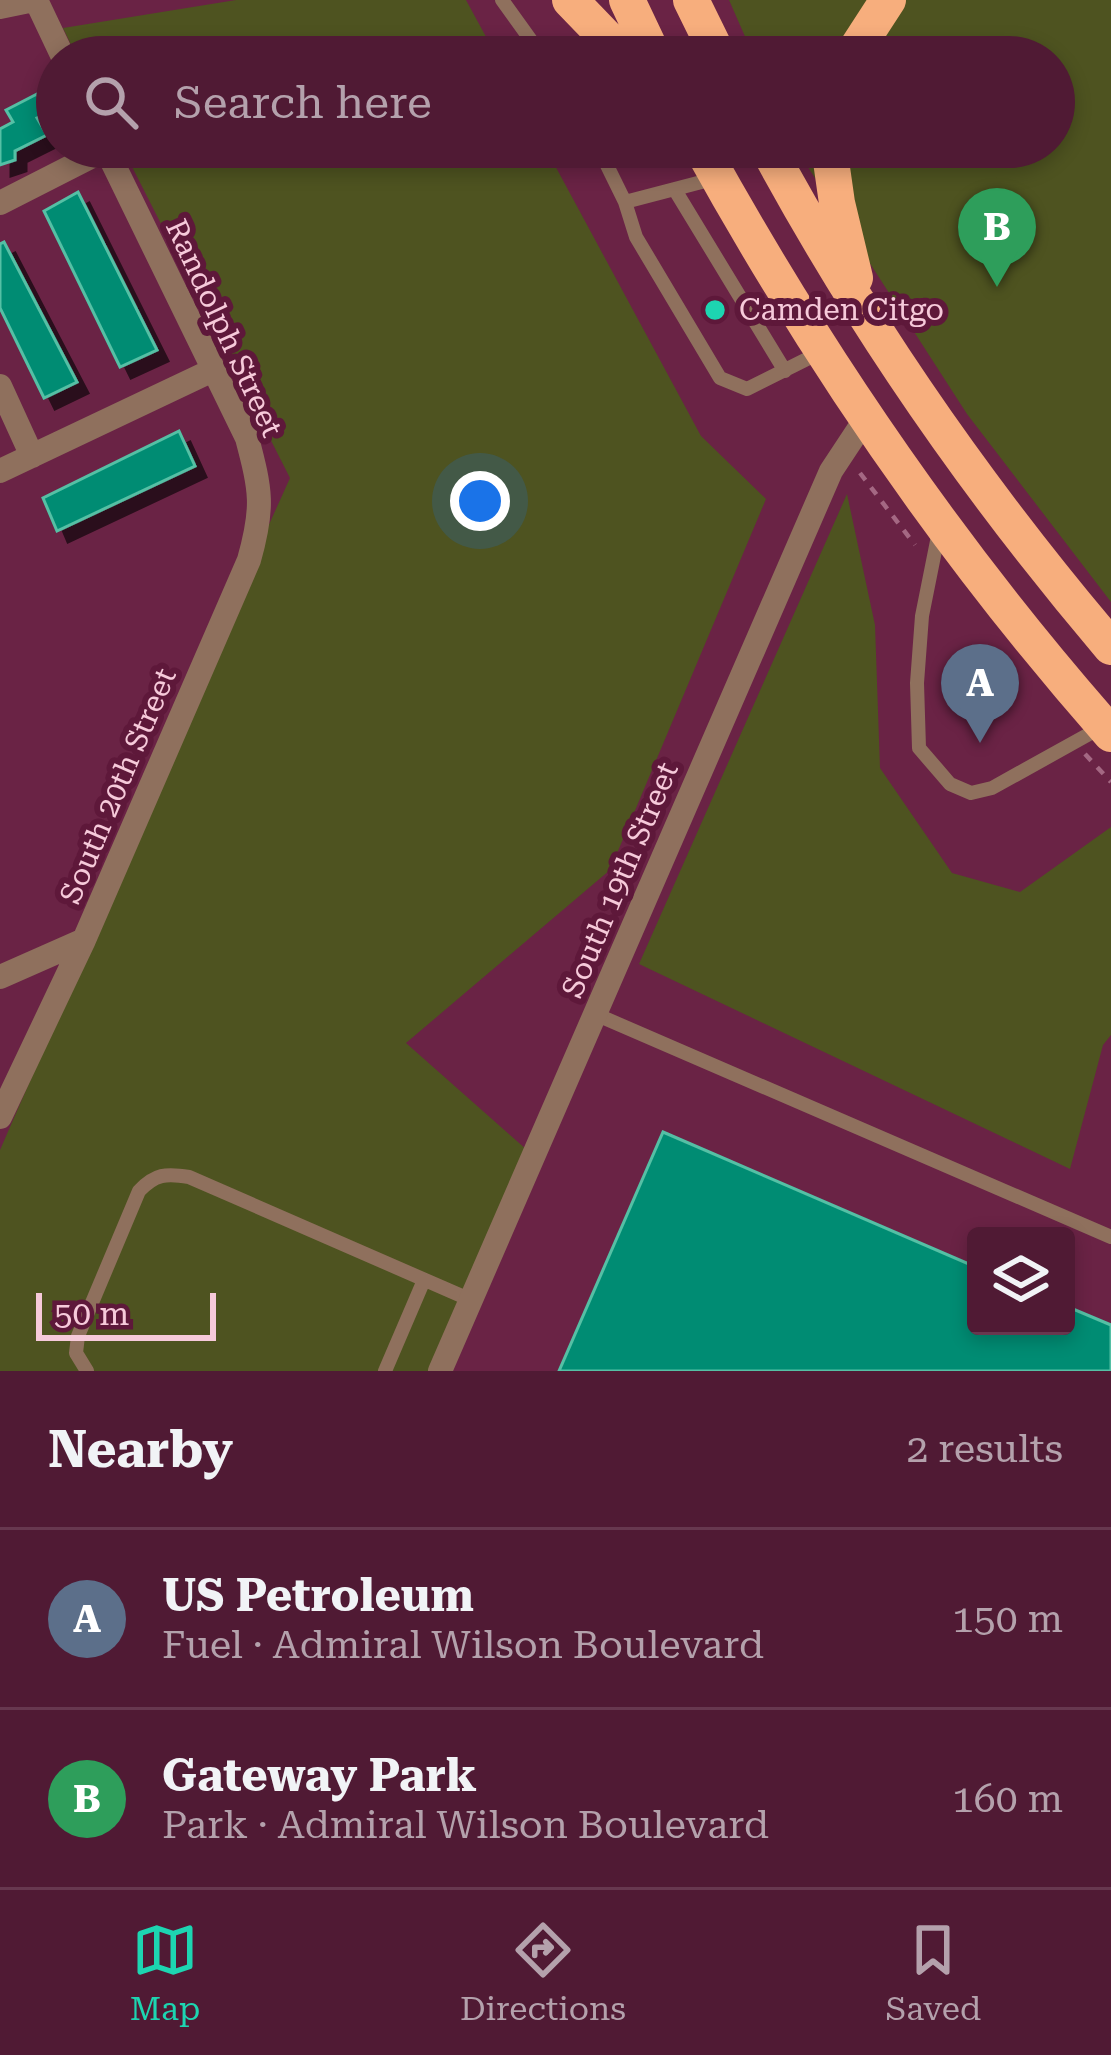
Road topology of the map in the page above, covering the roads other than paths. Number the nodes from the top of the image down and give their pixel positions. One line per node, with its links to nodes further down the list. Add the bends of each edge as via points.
1 (35, 0): 7 (street); 8 (street)
2 (502, 0): 9 (lane)
3 (570, 0): 10 (highway)
4 (627, 0): 11 (highway)
5 (691, 0): 12 (highway)
6 (888, 0): 13 (highway)
7 (0, 7)
8 (53, 36)
9 (527, 36)
10 (605, 36)
11 (644, 36)
12 (709, 36)
13 (865, 36)
14 (67, 168): 23 (street)
15 (116, 168): 26 (street, Randolph Street)
16 (608, 168): 22 (lane)
17 (702, 168): 21 (lane)
18 (714, 168): 25 (highway)
19 (779, 168): 24 (highway)
20 (832, 168): 24 (highway)
21 (675, 190): 22 (lane); 27 (lane, via 746,322)
22 (625, 202): 27 (lane, via 636,237 661,265 720,378 747,389)
23 (0, 203)
24 (863, 310): 34 (highway, via 950,440)
25 (821, 352): 27 (lane); 29 (highway)
26 (212, 370): 30 (street); 31 (street, Randolph Street)
27 (785, 370)
28 (0, 386): 30 (street)
29 (866, 418): 33 (highway); 38 (street, South 19th Street, via 831,471)
30 (32, 456): 32 (street)
31 (255, 470): 36 (street, South 20th Street, via 261,519 249,560)
32 (0, 472)
33 (941, 524): 35 (highway); 35 (lane, via 922,616 920,748 950,784 971,793)
34 (1111, 647)
35 (1108, 730)
36 (84, 940): 37 (street); 39 (street, South 20th Street)
37 (0, 977)
38 (595, 1014): 40 (lane); 42 (street, South 19th Street)
39 (0, 1117)
40 (1111, 1237)
41 (424, 1280): 42 (lane); 43 (lane, via 167,1173 139,1191 78,1336 76,1353); 44 (lane)
42 (472, 1298): 45 (street, South 19th Street)
43 (87, 1371)
44 (385, 1371)
45 (440, 1371)

